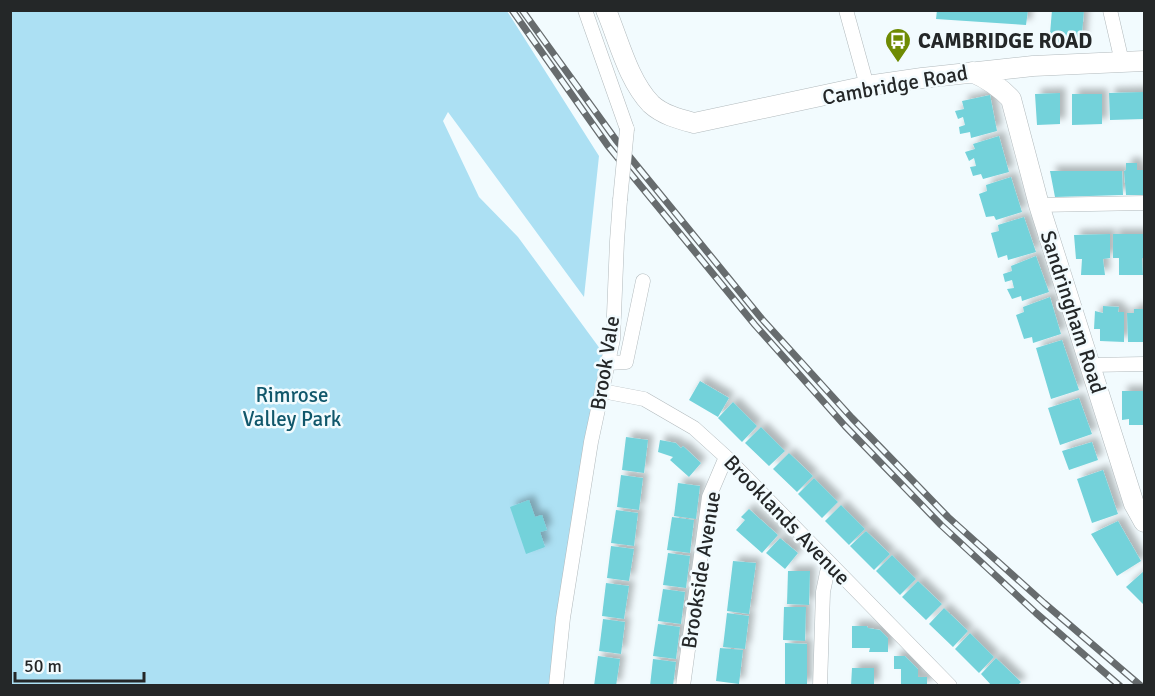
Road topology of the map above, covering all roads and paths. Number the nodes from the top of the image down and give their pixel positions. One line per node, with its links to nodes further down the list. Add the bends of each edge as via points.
1 (585, 10): 14 (street, Brook Vale, bridge, via 627,129 613,339)
2 (606, 10): 9 (main road, Cambridge Road, via 635,82 652,105 672,117 694,123)
3 (846, 10): 9 (street)
4 (1110, 10): 6 (street)
5 (1144, 61): 6 (main road, Cambridge Road)
6 (1122, 62): 7 (main road, Cambridge Road)
7 (1033, 66): 8 (main road, Cambridge Road); 10 (main road, via 1019,78)
8 (971, 72): 9 (main road, Cambridge Road); 10 (main road, via 1000,87)
9 (867, 86)
10 (1011, 99): 12 (main road, Sandringham Road)
11 (1144, 203): 12 (street)
12 (1039, 205): 16 (main road, Sandringham Road)
13 (643, 281): 14 (street, via 626,362)
14 (608, 363): 17 (street, Brook Vale)
15 (1144, 364): 16 (street)
16 (1091, 365): 19 (main road, Sandringham Road, via 1134,504)
17 (602, 391): 18 (street, Brooklands Avenue, via 644,399 694,428); 22 (street, Brook Vale, via 563,618)
18 (726, 457): 20 (street, Brooklands Avenue); 23 (street, Brookside Avenue, via 709,497)
19 (1144, 522)
20 (829, 563): 21 (street, Brooklands Avenue); 24 (street, via 823,592)
21 (948, 684)
22 (556, 686)
23 (683, 686)
24 (820, 686)

